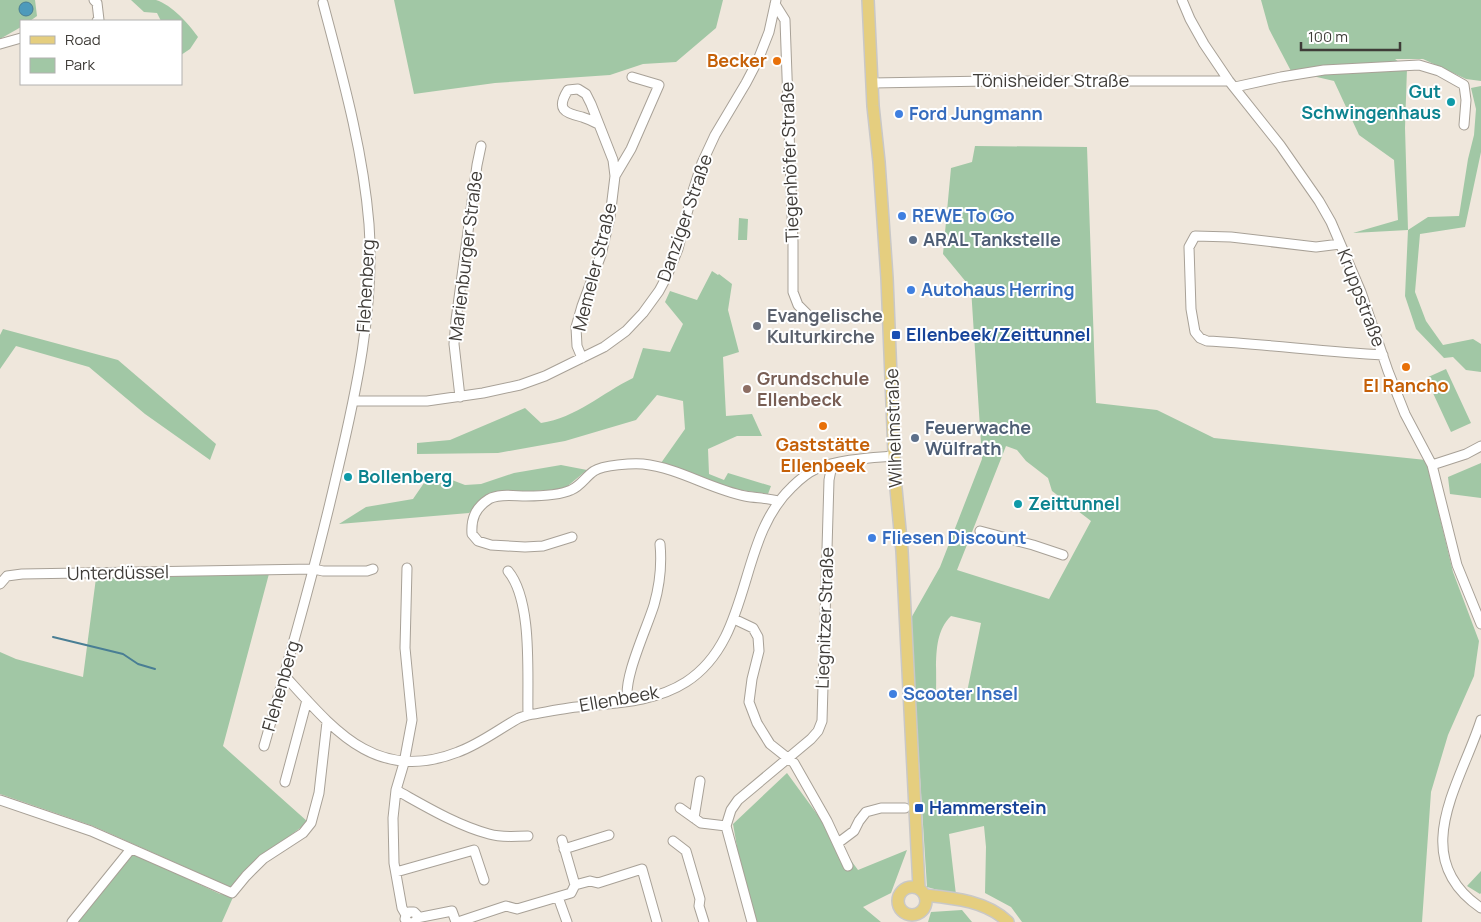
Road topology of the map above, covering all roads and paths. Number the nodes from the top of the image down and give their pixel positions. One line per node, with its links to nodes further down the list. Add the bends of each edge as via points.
1 (94, 0): 6 (street)
2 (868, 0): 10 (main road, Wilhelmstraße)
3 (1182, 0): 11 (street, Kruppstraße, via 1204,44)
4 (776, 2): 17 (street, Tiegenhöfer Straße, via 785,20 794,292 798,305); 19 (street, Danziger Straße, via 758,60 702,163 668,276 643,313 626,331)
5 (323, 3): 21 (street, Flehenberg, via 357,142 369,224 367,316)
6 (99, 20)
7 (20, 38): 8 (street)
8 (0, 44)
9 (632, 77): 15 (street, Memeler Straße, via 659,85)
10 (872, 83): 11 (street, Tönisheider Straße); 23 (main road, Wilhelmstraße, via 887,278)
11 (1232, 84): 13 (street, Tönisheider Straße, via 1324,70 1419,65 1439,71 1464,85); 16 (street, Kruppstraße, via 1319,201)
12 (598, 124): 12 (street, Memeler Straße, via 586,94 578,89 568,90 562,100 563,109 568,114); 15 (street, Memeler Straße, via 613,160)
13 (1464, 125)
14 (481, 146): 20 (street, Marienburger Straße, via 456,320 454,344)
15 (615, 176): 19 (street, Memeler Straße, via 601,255 576,327 577,346)
16 (1340, 244): 18 (street, Kruppstraße); 18 (street, via 1316,247 1195,236 1188,247 1193,328 1200,338 1207,341)
17 (810, 317)
18 (1383, 355): 24 (street, Kruppstraße, via 1405,414)
19 (582, 358): 20 (street, Danziger Straße, via 520,385)
20 (460, 397): 21 (street, Danziger Straße, via 412,402)
21 (353, 401): 32 (street, Flehenberg)
22 (1481, 446): 24 (street)
23 (894, 456): 25 (street, Ellenbeek); 66 (main road, Wilhelmstraße)
24 (1432, 464): 37 (street, Kruppstraße, via 1457,565)
25 (832, 465): 26 (street, Ellenbeek, via 801,478); 46 (street, Liegnitzer Straße, via 822,721 811,739)
26 (778, 501): 28 (street, via 745,496 685,475 631,464 594,471 571,490 490,498 473,516 472,534 478,541 491,545 543,546); 36 (street, Ellenbeek, via 756,546)
27 (980, 531): 30 (street)
28 (572, 537)
29 (660, 544): 40 (street, via 660,576 630,676)
30 (1063, 555)
31 (407, 568): 47 (street, via 405,648 412,720)
32 (314, 569): 33 (street); 35 (street, Unterdüssel, via 22,574 7,576); 38 (street, Flehenberg)
33 (373, 569)
34 (508, 571): 41 (street, via 519,591 524,614)
35 (0, 584)
36 (734, 619): 40 (street, Ellenbeek, via 708,664 685,683 652,697); 46 (street, via 753,628 758,637 759,651 750,702 757,723 770,744)
37 (1481, 624)
38 (284, 675): 39 (street, Ellenbeek); 45 (street, Flehenberg)
39 (307, 700): 43 (street, Ellenbeek); 49 (street)
40 (628, 701): 41 (street, Ellenbeek)
41 (528, 715): 47 (street, Ellenbeek, via 458,752)
42 (1481, 720): 44 (street)
43 (327, 722): 47 (street, Ellenbeek, via 355,744 379,756); 60 (street, via 319,793 311,823 303,833 263,859 232,893)
44 (1479, 733): 67 (street, via 1448,805 1443,823 1443,846 1452,876 1461,890)
45 (264, 746)
46 (788, 758): 55 (street, Liegnitzer Straße, via 738,800); 59 (street, via 794,763)
47 (404, 763): 50 (street)
48 (700, 781): 54 (street)
49 (285, 782)
50 (396, 790): 57 (street, via 475,830 510,837); 62 (street, via 393,818)
51 (0, 800): 60 (street, via 91,831)
52 (680, 808): 54 (street)
53 (905, 808): 59 (street, via 866,812 854,830)
54 (694, 818): 55 (street, via 701,823)
55 (726, 826): 74 (street)
56 (609, 835): 64 (street, via 563,845)
57 (528, 836)
58 (673, 841): 73 (street, via 686,851)
59 (838, 843): 61 (street)
60 (131, 849): 69 (street)
61 (848, 866)
62 (396, 872): 63 (street, via 474,850); 68 (street, via 402,908)
63 (484, 880)
64 (575, 884): 65 (street, via 571,893); 72 (street, via 590,880 598,883 642,870)
65 (558, 897): 70 (street, via 517,909 506,906); 71 (street)
66 (920, 905): 75 (main road, via 951,899 990,908)
67 (1481, 908)
68 (411, 919): 70 (street, via 452,911)
69 (72, 922)
70 (457, 922)
71 (567, 922)
72 (657, 922)
73 (704, 922)
74 (752, 922)
75 (1008, 922)

